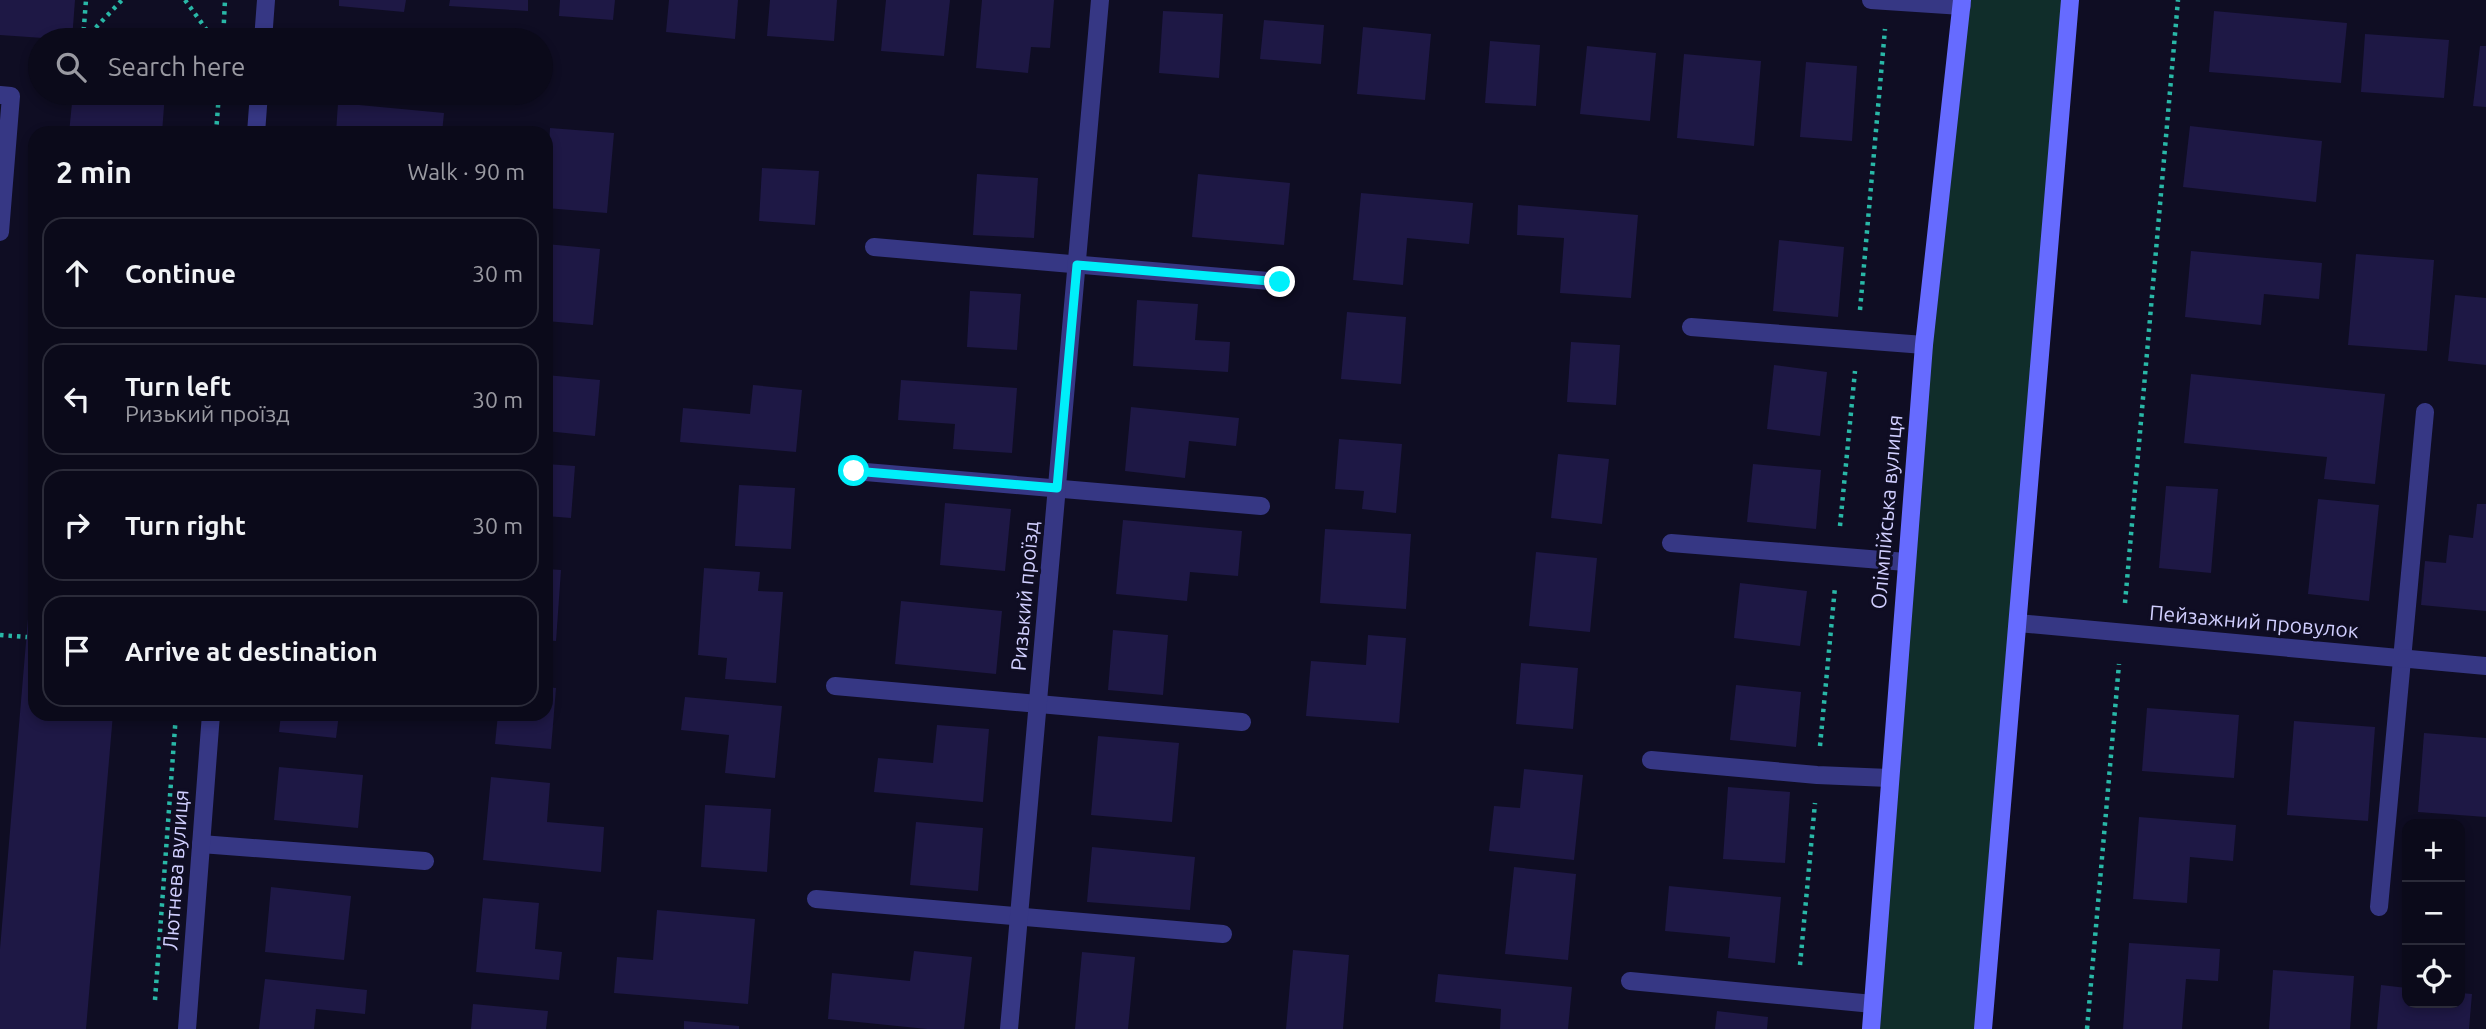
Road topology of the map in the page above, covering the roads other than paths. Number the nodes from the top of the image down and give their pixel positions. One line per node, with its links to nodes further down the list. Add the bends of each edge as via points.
1 (266, 0): 6 (street)
2 (1100, 0): 12 (street, Ризький проїзд)
3 (2070, 0): 22 (main road)
4 (1879, 1): 5 (street)
5 (1962, 3): 15 (main road, Олімпійська вулиця)
6 (264, 28)
7 (0, 95): 10 (street, via 11,96)
8 (258, 105): 9 (street)
9 (257, 126)
10 (0, 232)
11 (874, 247): 12 (street)
12 (1077, 265): 13 (street); 18 (street, Ризький проїзд)
13 (1280, 282)
14 (1691, 327): 15 (street)
15 (1924, 345): 21 (main road, Олімпійська вулиця)
16 (2425, 412): 23 (street)
17 (854, 471): 18 (street)
18 (1057, 488): 19 (street); 26 (street, Ризький проїзд)
19 (1261, 506)
20 (1671, 543): 21 (street)
21 (1906, 562): 30 (main road, Олімпійська вулиця)
22 (2018, 623): 23 (street, Пейзажний провулок); 42 (main road)
23 (2402, 658): 24 (street, Пейзажний провулок); 34 (street)
24 (2486, 666)
25 (835, 686): 26 (street)
26 (1038, 704): 28 (street); 35 (street, Ризький проїзд)
27 (210, 721): 31 (street, Лютнева вулиця)
28 (1242, 722)
29 (1651, 760): 30 (street)
30 (1889, 778): 38 (main road, Олімпійська вулиця)
31 (201, 844): 32 (street); 39 (street, Лютнева вулиця)
32 (425, 861)
33 (816, 899): 35 (street)
34 (2379, 907)
35 (1019, 917): 36 (street); 40 (street, Ризький проїзд)
36 (1223, 934)
37 (1630, 981): 38 (street)
38 (1873, 1004): 41 (main road, Олімпійська вулиця)
39 (187, 1029)
40 (1009, 1029)
41 (1871, 1029)
42 (1983, 1029)

